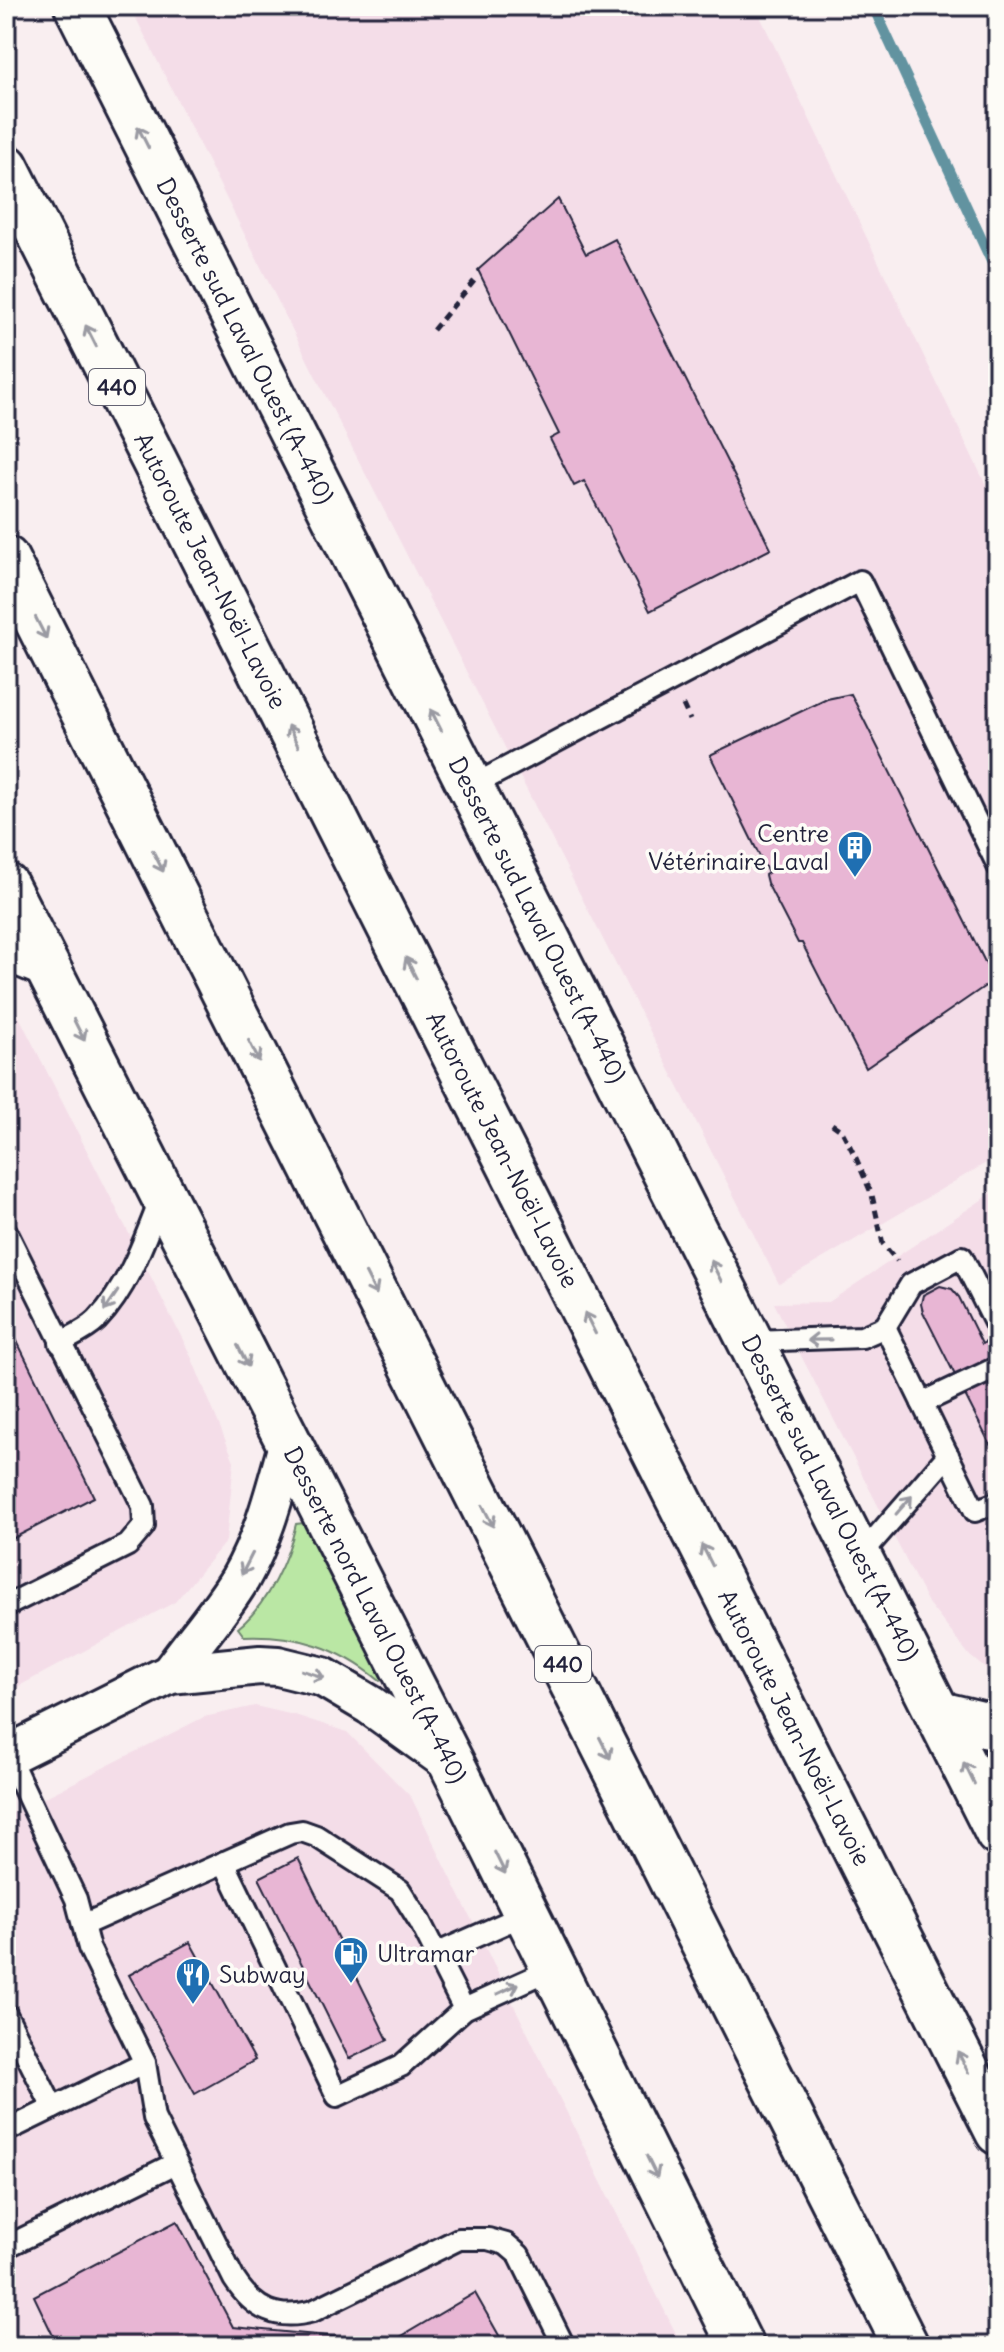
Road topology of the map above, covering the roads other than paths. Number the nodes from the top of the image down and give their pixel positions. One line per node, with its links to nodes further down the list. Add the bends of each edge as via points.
1 (77, 6): 4 (main road, Desserte sud Laval Ouest (A-440), one-way to 1)
2 (6, 167): 38 (main road, Autoroute Jean-Noël-Lavoie / 440, one-way to 2)
3 (6, 559): 43 (main road, 440, one-way to 43)
4 (470, 787): 5 (lane, via 860,581); 13 (main road, Desserte sud Laval Ouest (A-440), one-way to 4)
5 (998, 866)
6 (6, 886): 8 (main road, Desserte nord Laval Ouest (A-440))
7 (6, 961): 8 (lane)
8 (54, 981): 9 (main road, Desserte nord Laval Ouest (A-440), one-way to 9)
9 (162, 1195): 14 (lane, one-way to 14, via 143,1244 105,1310); 17 (main road, Desserte nord Laval Ouest (A-440), one-way to 17)
10 (6, 1231): 14 (lane)
11 (885, 1327): 12 (lane, via 911,1284 962,1257); 13 (lane, one-way to 13, via 850,1339); 16 (lane)
12 (998, 1329)
13 (751, 1341): 20 (main road, Desserte sud Laval Ouest (A-440))
14 (60, 1343): 21 (lane, via 143,1506 144,1526 128,1545)
15 (998, 1367): 16 (lane)
16 (922, 1403): 18 (lane)
17 (288, 1445): 22 (street, one-way to 22, via 267,1521 249,1561); 26 (main road, Desserte nord Laval Ouest (A-440))
18 (948, 1455): 19 (lane, via 975,1511); 20 (lane, one-way to 18)
19 (998, 1502)
20 (860, 1556): 23 (main road, Desserte sud Laval Ouest (A-440))
21 (6, 1606)
22 (170, 1674): 25 (street); 26 (street, one-way to 26, via 248,1665 311,1674 342,1687)
23 (939, 1714): 24 (main road); 27 (main road, Desserte sud Laval Ouest (A-440), one-way to 23)
24 (998, 1728)
25 (7, 1756): 30 (lane, via 76,1899)
26 (452, 1764): 29 (main road, Desserte nord Laval Ouest (A-440), one-way to 29)
27 (998, 1833)
28 (224, 1862): 30 (lane); 31 (lane, via 290,1833 316,1836 400,1890); 33 (lane, via 337,2096 401,2066)
29 (526, 1914): 31 (lane); 32 (main road, Desserte nord Laval Ouest (A-440))
30 (83, 1925): 35 (lane)
31 (436, 1954): 33 (lane)
32 (552, 1969): 33 (lane, one-way to 32); 42 (main road, Desserte nord Laval Ouest (A-440), one-way to 42)
33 (464, 2009)
34 (6, 2014): 36 (lane)
35 (145, 2063): 36 (lane); 39 (lane, via 154,2118)
36 (53, 2108): 37 (lane)
37 (6, 2131)
38 (998, 2132)
39 (176, 2163): 40 (lane); 41 (lane, via 234,2279 262,2308 278,2315 313,2311 459,2239 488,2239 519,2255)
40 (6, 2247)
41 (564, 2346)
42 (741, 2346)
43 (906, 2346)

